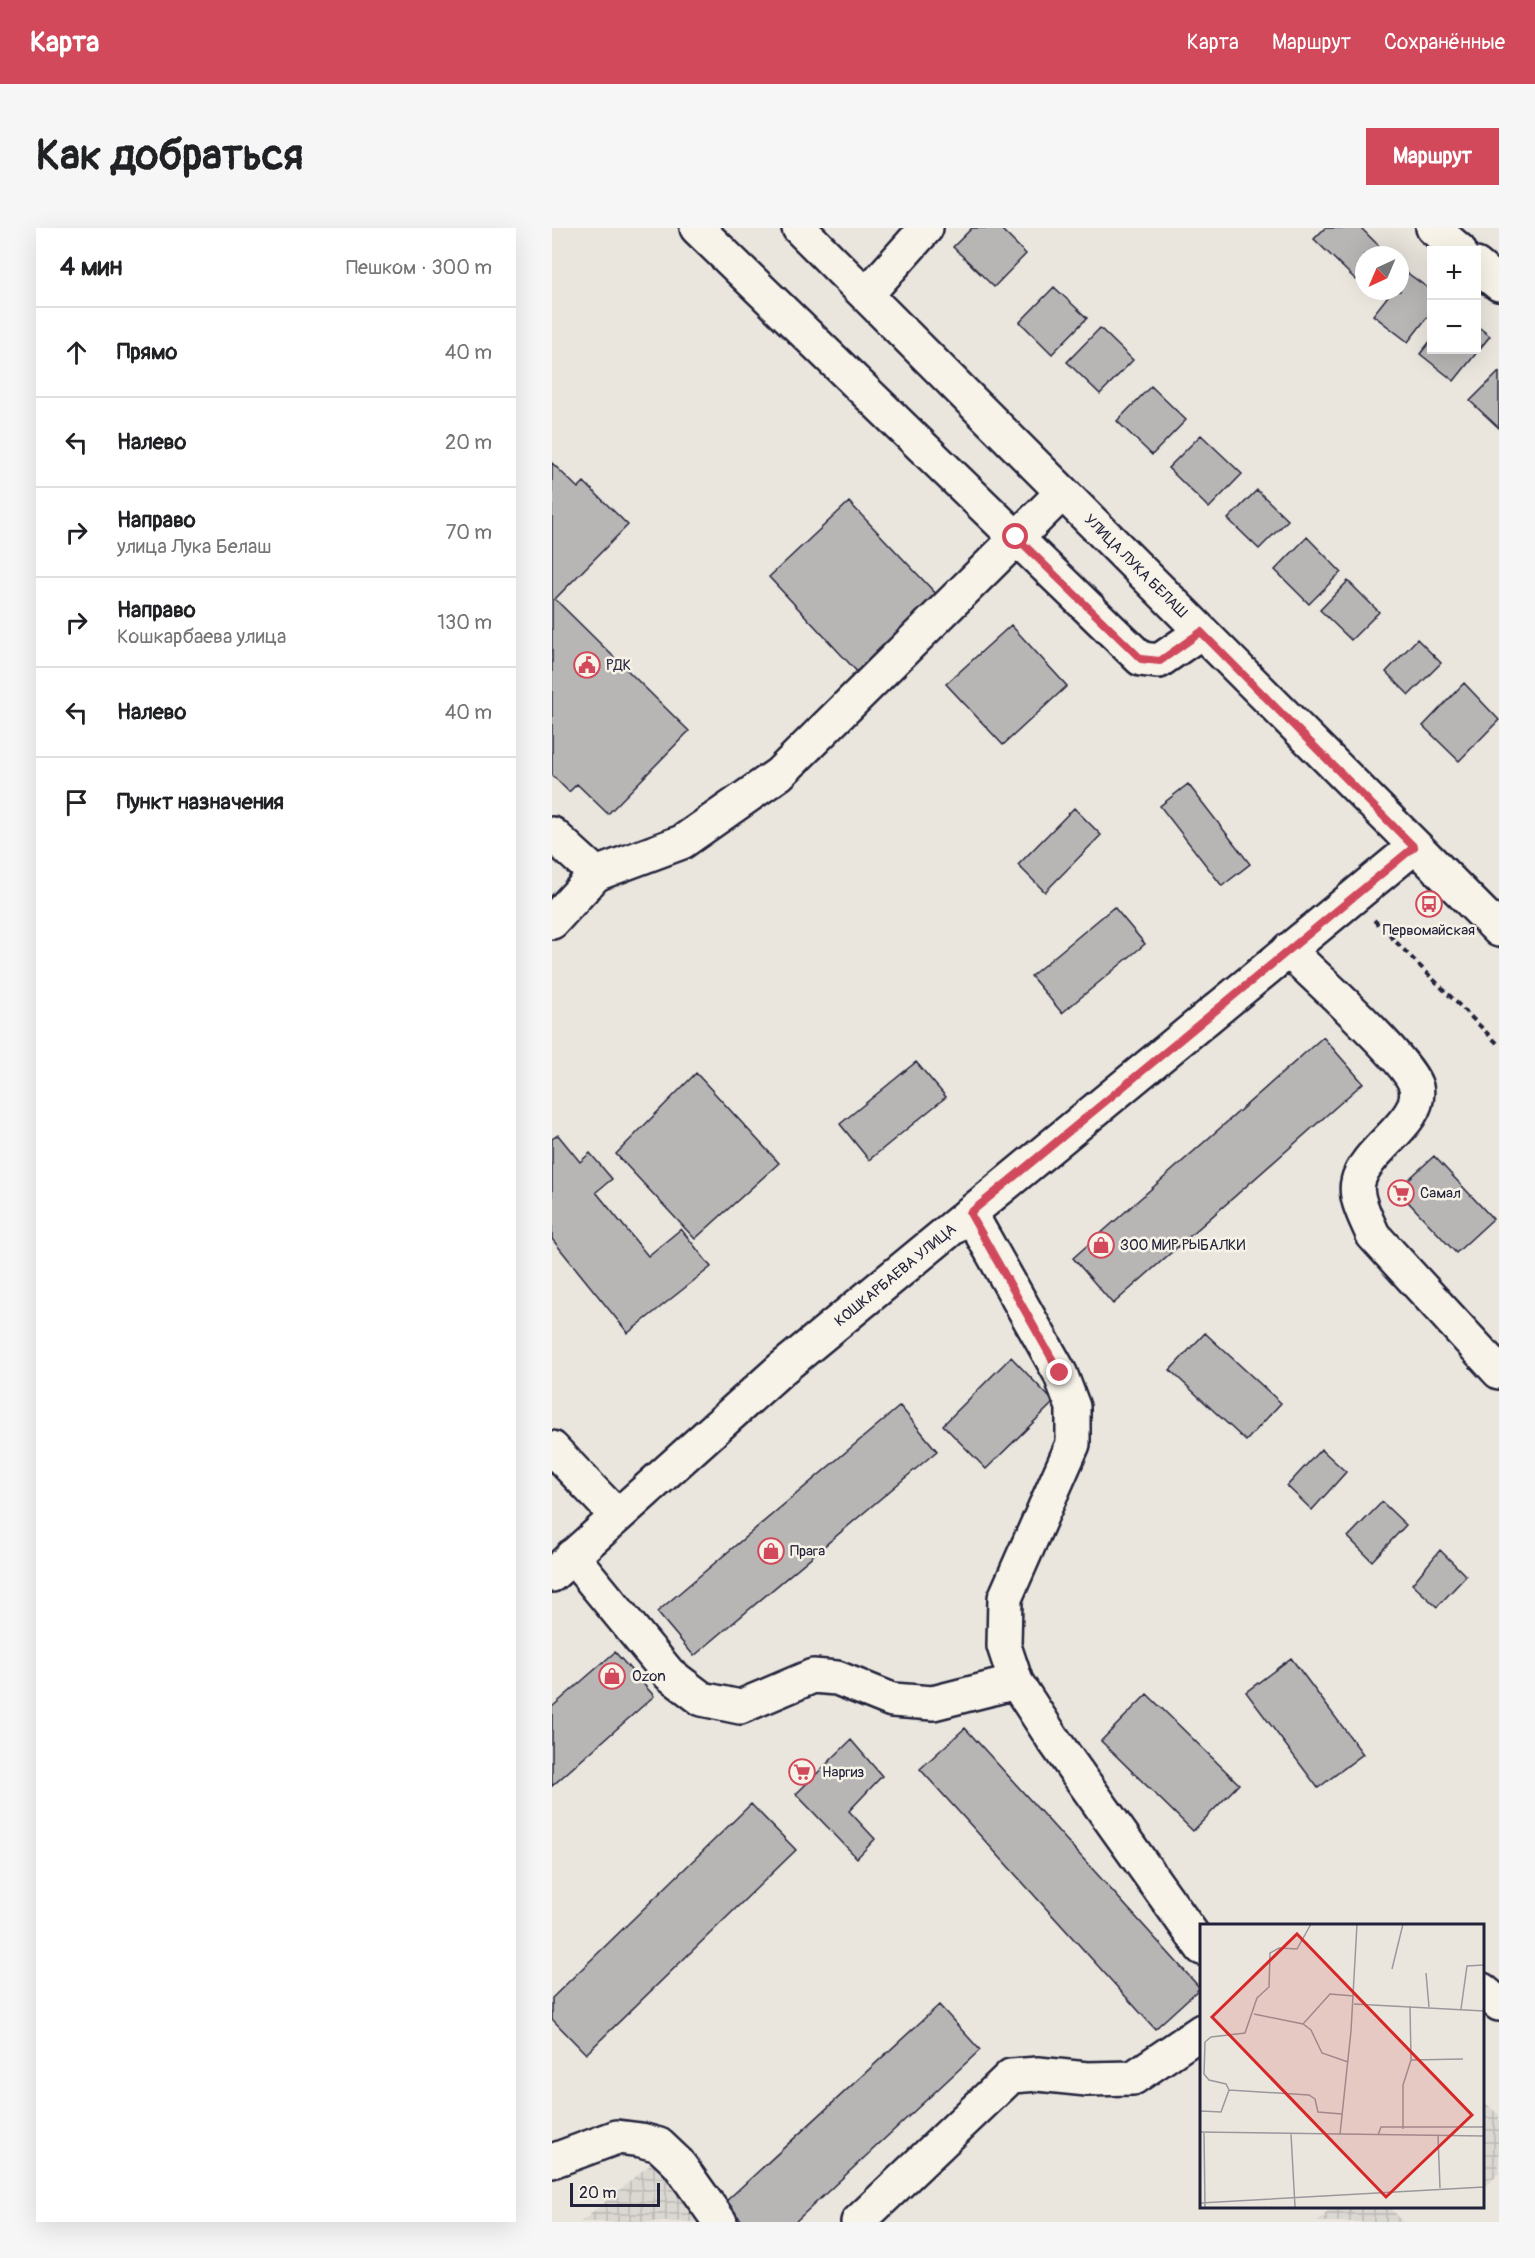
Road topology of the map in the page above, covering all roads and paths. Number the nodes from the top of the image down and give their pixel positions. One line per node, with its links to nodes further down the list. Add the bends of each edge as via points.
1 (698, 228): 10 (street)
2 (799, 228): 8 (street, УЛИЦА ЛУКА БЕЛАШ)
3 (926, 228): 8 (street)
4 (1433, 228): 5 (street)
5 (1454, 246)
6 (1481, 269): 7 (street)
7 (1499, 284)
8 (867, 294): 9 (street, УЛИЦА ЛУКА БЕЛАШ)
9 (1062, 493): 10 (street); 11 (street, УЛИЦА ЛУКА БЕЛАШ)
10 (1016, 537): 11 (street, via 1141,659 1160,661); 14 (street, via 779,774 682,842)
11 (1201, 632): 13 (street, УЛИЦА ЛУКА БЕЛАШ)
12 (552, 834): 14 (street)
13 (1414, 847): 15 (street, КОШКАРБАЕВА УЛИЦА); 17 (street, УЛИЦА ЛУКА БЕЛАШ)
14 (596, 874): 16 (street)
15 (1352, 898): 18 (street, КОШКАРБАЕВА УЛИЦА); 19 (path)
16 (552, 922)
17 (1499, 930)
18 (1288, 950): 20 (street, КОШКАРБАЕВА УЛИЦА); 21 (street, via 1403,1064 1416,1087 1414,1110 1368,1163 1358,1183 1362,1206 1373,1235)
19 (1499, 1045)
20 (970, 1213): 23 (street, КОШКАРБАЕВА УЛИЦА, via 780,1370); 25 (street, via 1060,1373 1073,1407 1073,1444 1005,1598 1004,1646)
21 (1499, 1372)
22 (552, 1448): 23 (street)
23 (616, 1515): 24 (street, КОШКАРБАЕВА УЛИЦА)
24 (562, 1565): 25 (street, via 669,1674 702,1699 740,1707 813,1676 837,1678 892,1700 933,1703)
25 (1016, 1682): 26 (street)
26 (1200, 1945)
27 (1484, 1992): 28 (street)
28 (1499, 2004)
29 (1200, 2032): 32 (street, via 1133,2078 1011,2076)
30 (552, 2161): 31 (street, via 617,2137 659,2145 678,2163)
31 (720, 2222)
32 (858, 2222)

